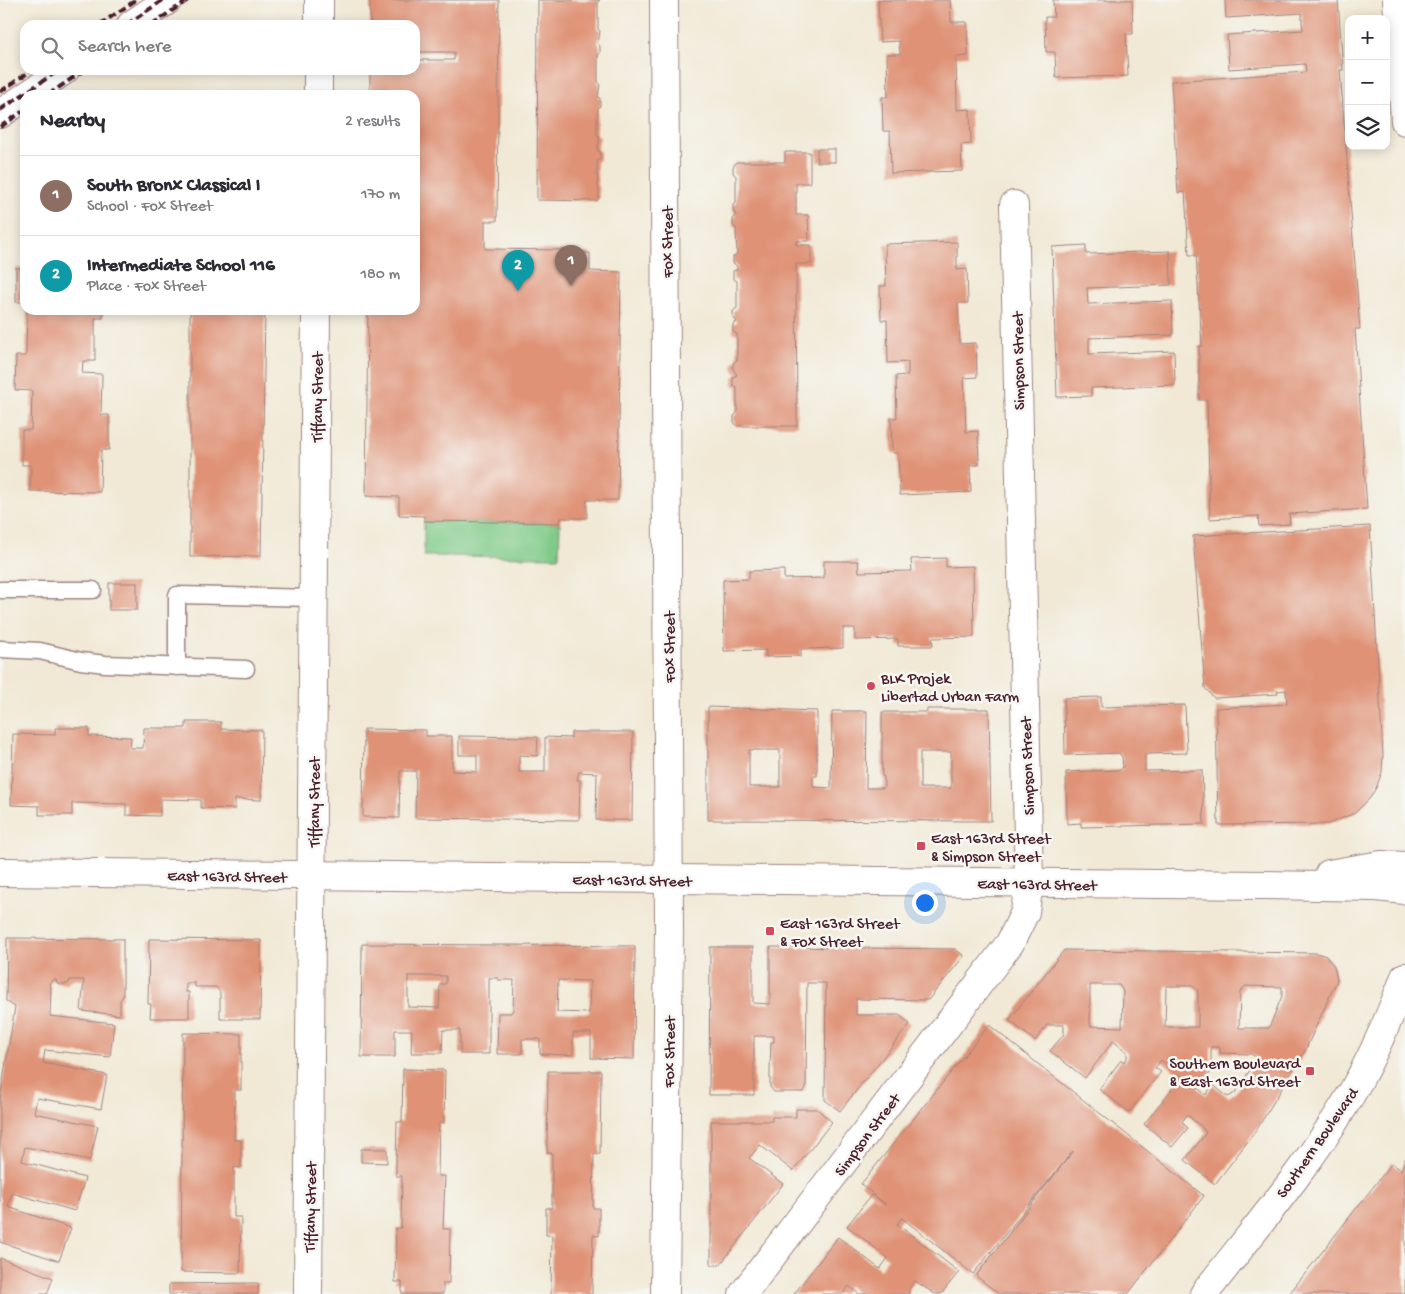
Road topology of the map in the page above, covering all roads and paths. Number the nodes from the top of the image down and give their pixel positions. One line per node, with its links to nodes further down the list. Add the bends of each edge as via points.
1 (168, 0): 5 (street)
2 (319, 0): 6 (street)
3 (664, 0): 25 (street, Fox Street)
4 (1397, 0): 13 (street)
5 (139, 20)
6 (319, 20)
7 (58, 75): 9 (street)
8 (318, 75): 10 (street)
9 (35, 90)
10 (318, 90)
11 (20, 100): 12 (street)
12 (0, 114)
13 (1405, 120)
14 (1014, 204): 26 (street, Simpson Street)
15 (316, 315): 18 (street, Tiffany Street)
16 (0, 590): 17 (lane)
17 (94, 590)
18 (315, 598): 20 (lane, via 177,595); 24 (street, Tiffany Street)
19 (0, 649): 20 (lane, via 40,651 98,663)
20 (177, 667): 21 (lane)
21 (246, 669)
22 (1405, 866): 27 (street, East 163rd Street, via 1381,865)
23 (0, 872): 24 (street, East 163rd Street)
24 (313, 876): 25 (street, East 163rd Street); 30 (street, Tiffany Street)
25 (669, 880): 26 (street, East 163rd Street); 31 (street, Fox Street)
26 (1029, 883): 27 (street, East 163rd Street); 32 (street, Simpson Street, via 1026,912 1010,943)
27 (1264, 886): 28 (street, East 163rd Street)
28 (1405, 890)
29 (1405, 977): 33 (street, Southern Boulevard, via 1378,1042 1347,1102 1303,1166)
30 (308, 1294)
31 (664, 1294)
32 (743, 1294)
33 (1204, 1294)

